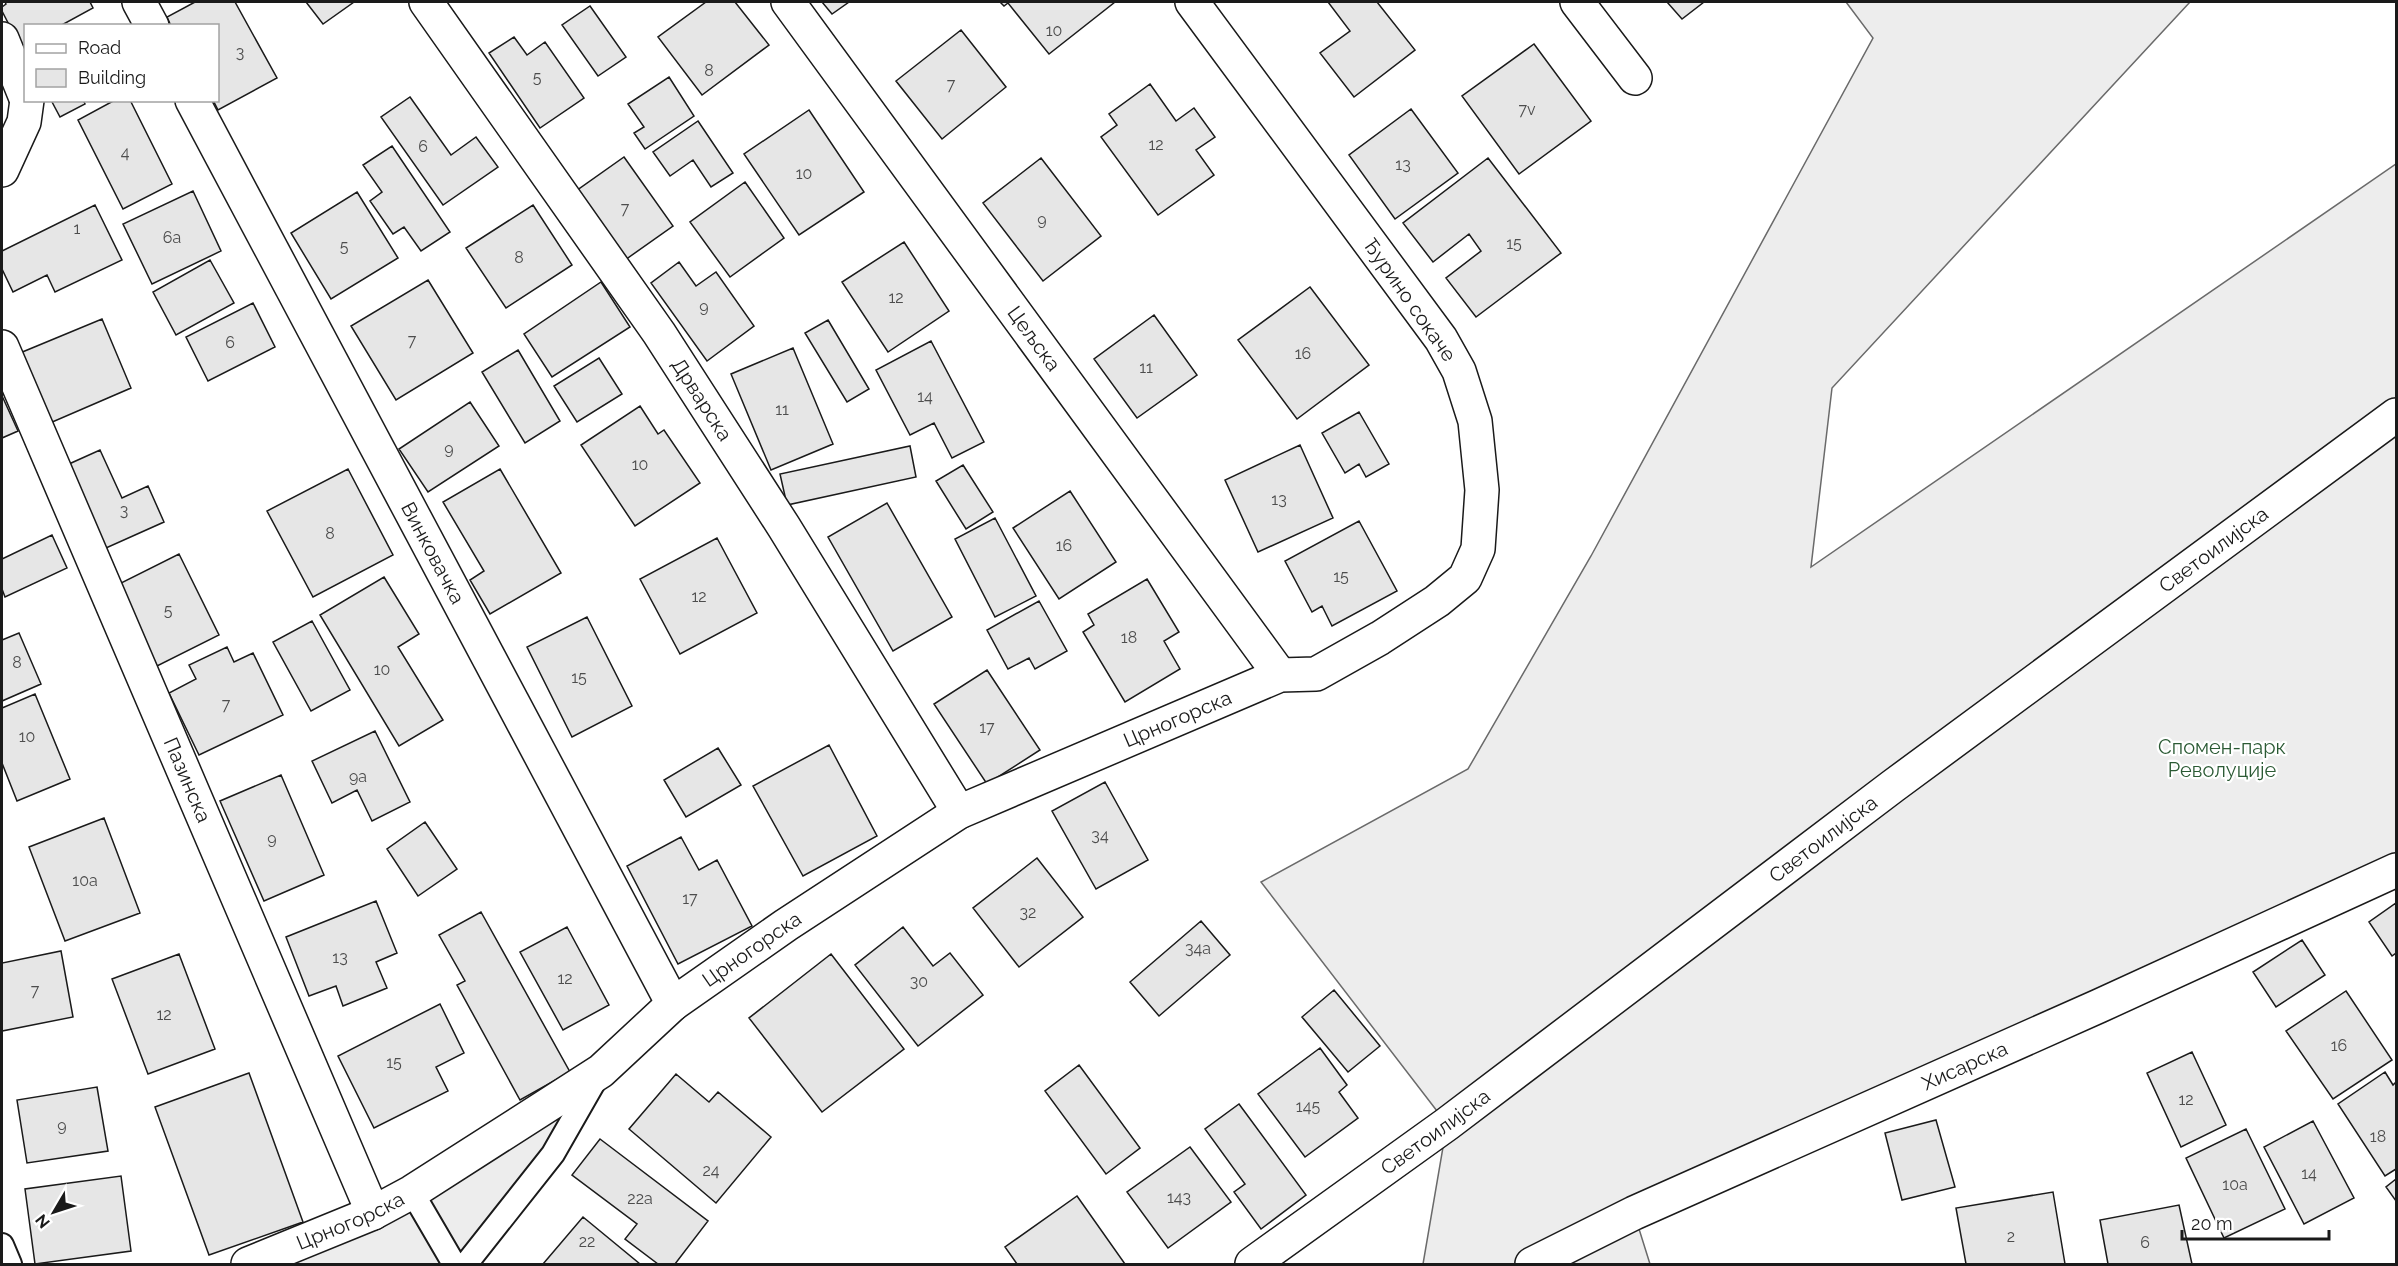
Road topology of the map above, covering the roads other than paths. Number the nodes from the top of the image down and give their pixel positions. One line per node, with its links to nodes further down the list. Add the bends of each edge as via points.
1 (139, 2): 6 (street)
2 (426, 2): 16 (street, Дрварска, via 659,333)
3 (788, 2): 15 (street, Цељска)
4 (1192, 2): 15 (street, Ђурино сокаче, via 1441,339 1459,371 1474,422 1482,490 1478,549 1465,578 1380,638 1316,674)
5 (1577, 2): 8 (street)
6 (151, 24)
7 (2, 39): 9 (street)
8 (1635, 78)
9 (24, 94)
10 (26, 102): 12 (street, via 24,122)
11 (193, 102): 18 (street, Винковачка)
12 (2, 170)
13 (2, 347): 21 (street, Пазинска)
14 (2397, 415): 27 (street, Светоилијска, via 1893,786 1447,1124)
15 (1280, 675): 16 (street, Црногорска)
16 (959, 812): 18 (street, Црногорска)
17 (2397, 870): 28 (street, Хисарска, via 1634,1213)
18 (673, 1004): 19 (street, Црногорска)
19 (601, 1071): 20 (street, Црногорска); 26 (lane, via 553,1154)
20 (412, 1192): 21 (street, Црногорска); 25 (lane)
21 (373, 1213): 24 (street, Црногорска)
22 (2, 1245): 23 (lane)
23 (10, 1264)
24 (248, 1264)
25 (454, 1264)
26 (466, 1264)
27 (1252, 1264)
28 (1532, 1264)

